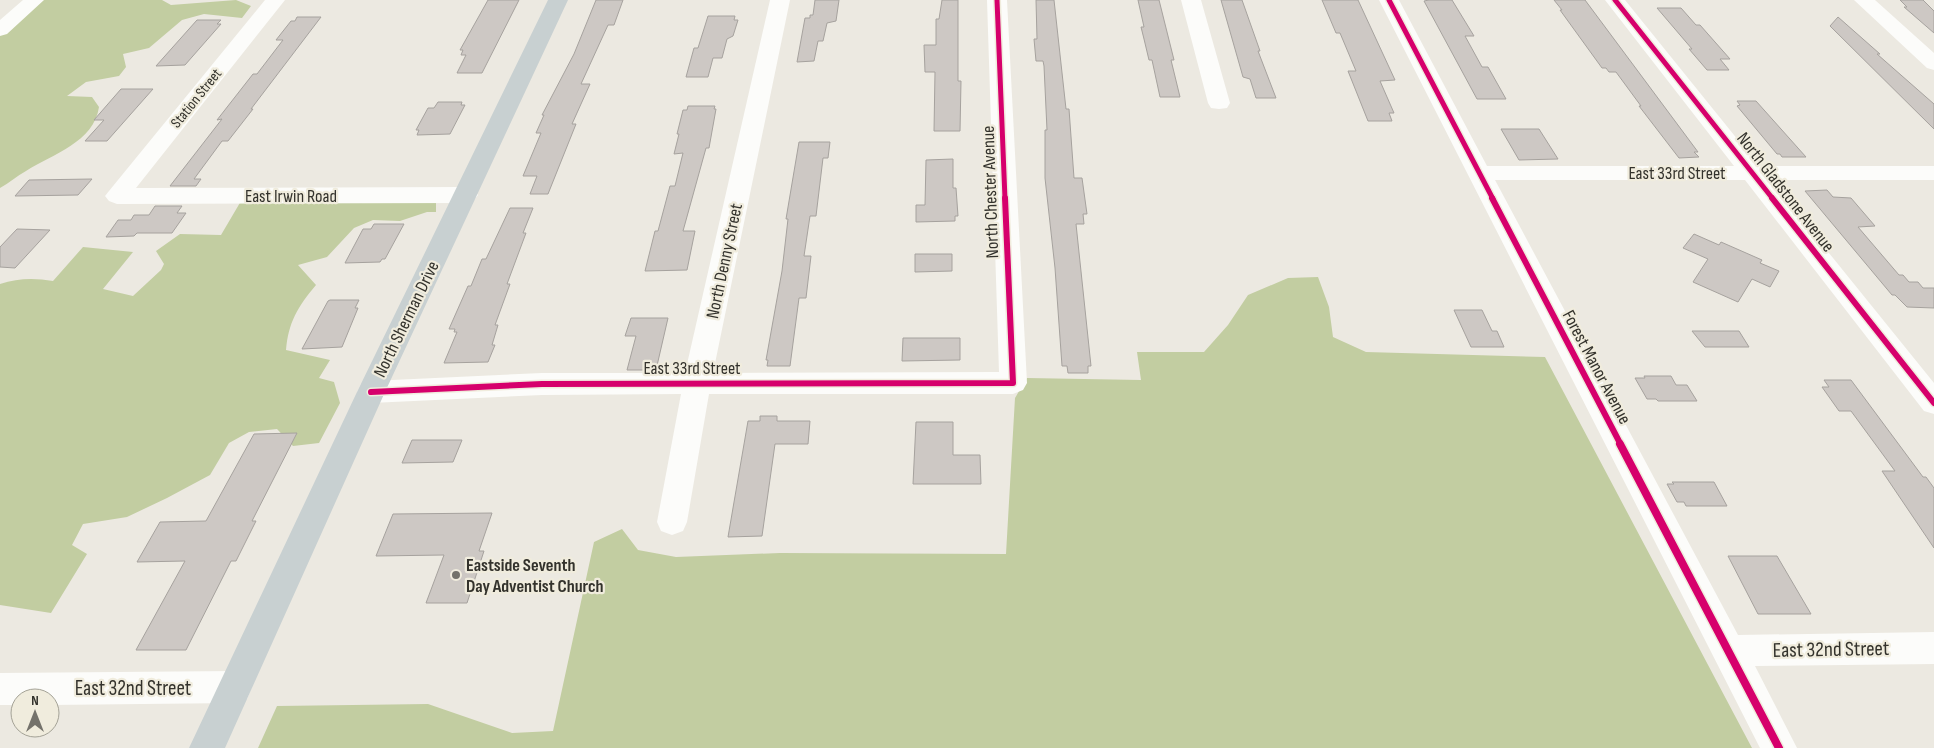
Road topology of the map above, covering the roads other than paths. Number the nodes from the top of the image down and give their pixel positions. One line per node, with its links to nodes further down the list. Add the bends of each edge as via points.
1 (34, 0): 10 (street)
2 (275, 0): 17 (street, Station Street)
3 (558, 0): 16 (main road, North Sherman Drive)
4 (780, 0): 18 (street, North Denny Street)
5 (997, 0): 19 (street, North Chester Avenue)
6 (1192, 0): 12 (street)
7 (1389, 0): 13 (street, Forest Manor Avenue)
8 (1615, 0): 14 (street, North Gladstone Avenue)
9 (1864, 0): 11 (street)
10 (0, 30)
11 (1934, 64)
12 (1219, 103)
13 (1479, 173): 14 (street, East 33rd Street); 24 (street, Forest Manor Avenue)
14 (1753, 173): 15 (street, East 33rd Street); 21 (street, North Gladstone Avenue)
15 (1934, 173)
16 (466, 195): 17 (street, East Irwin Road); 20 (main road, North Sherman Drive)
17 (117, 196)
18 (697, 383): 19 (street, East 33rd Street); 20 (street, East 33rd Street, via 542,384); 22 (street, North Denny Street)
19 (1013, 383)
20 (371, 392): 25 (main road, North Sherman Drive)
21 (1934, 403)
22 (672, 522)
23 (1934, 648): 24 (street, East 32nd Street)
24 (1728, 651): 28 (street, Forest Manor Avenue)
25 (235, 687): 26 (street, East 32nd Street); 27 (main road, North Sherman Drive)
26 (0, 689)
27 (207, 748)
28 (1779, 748)

